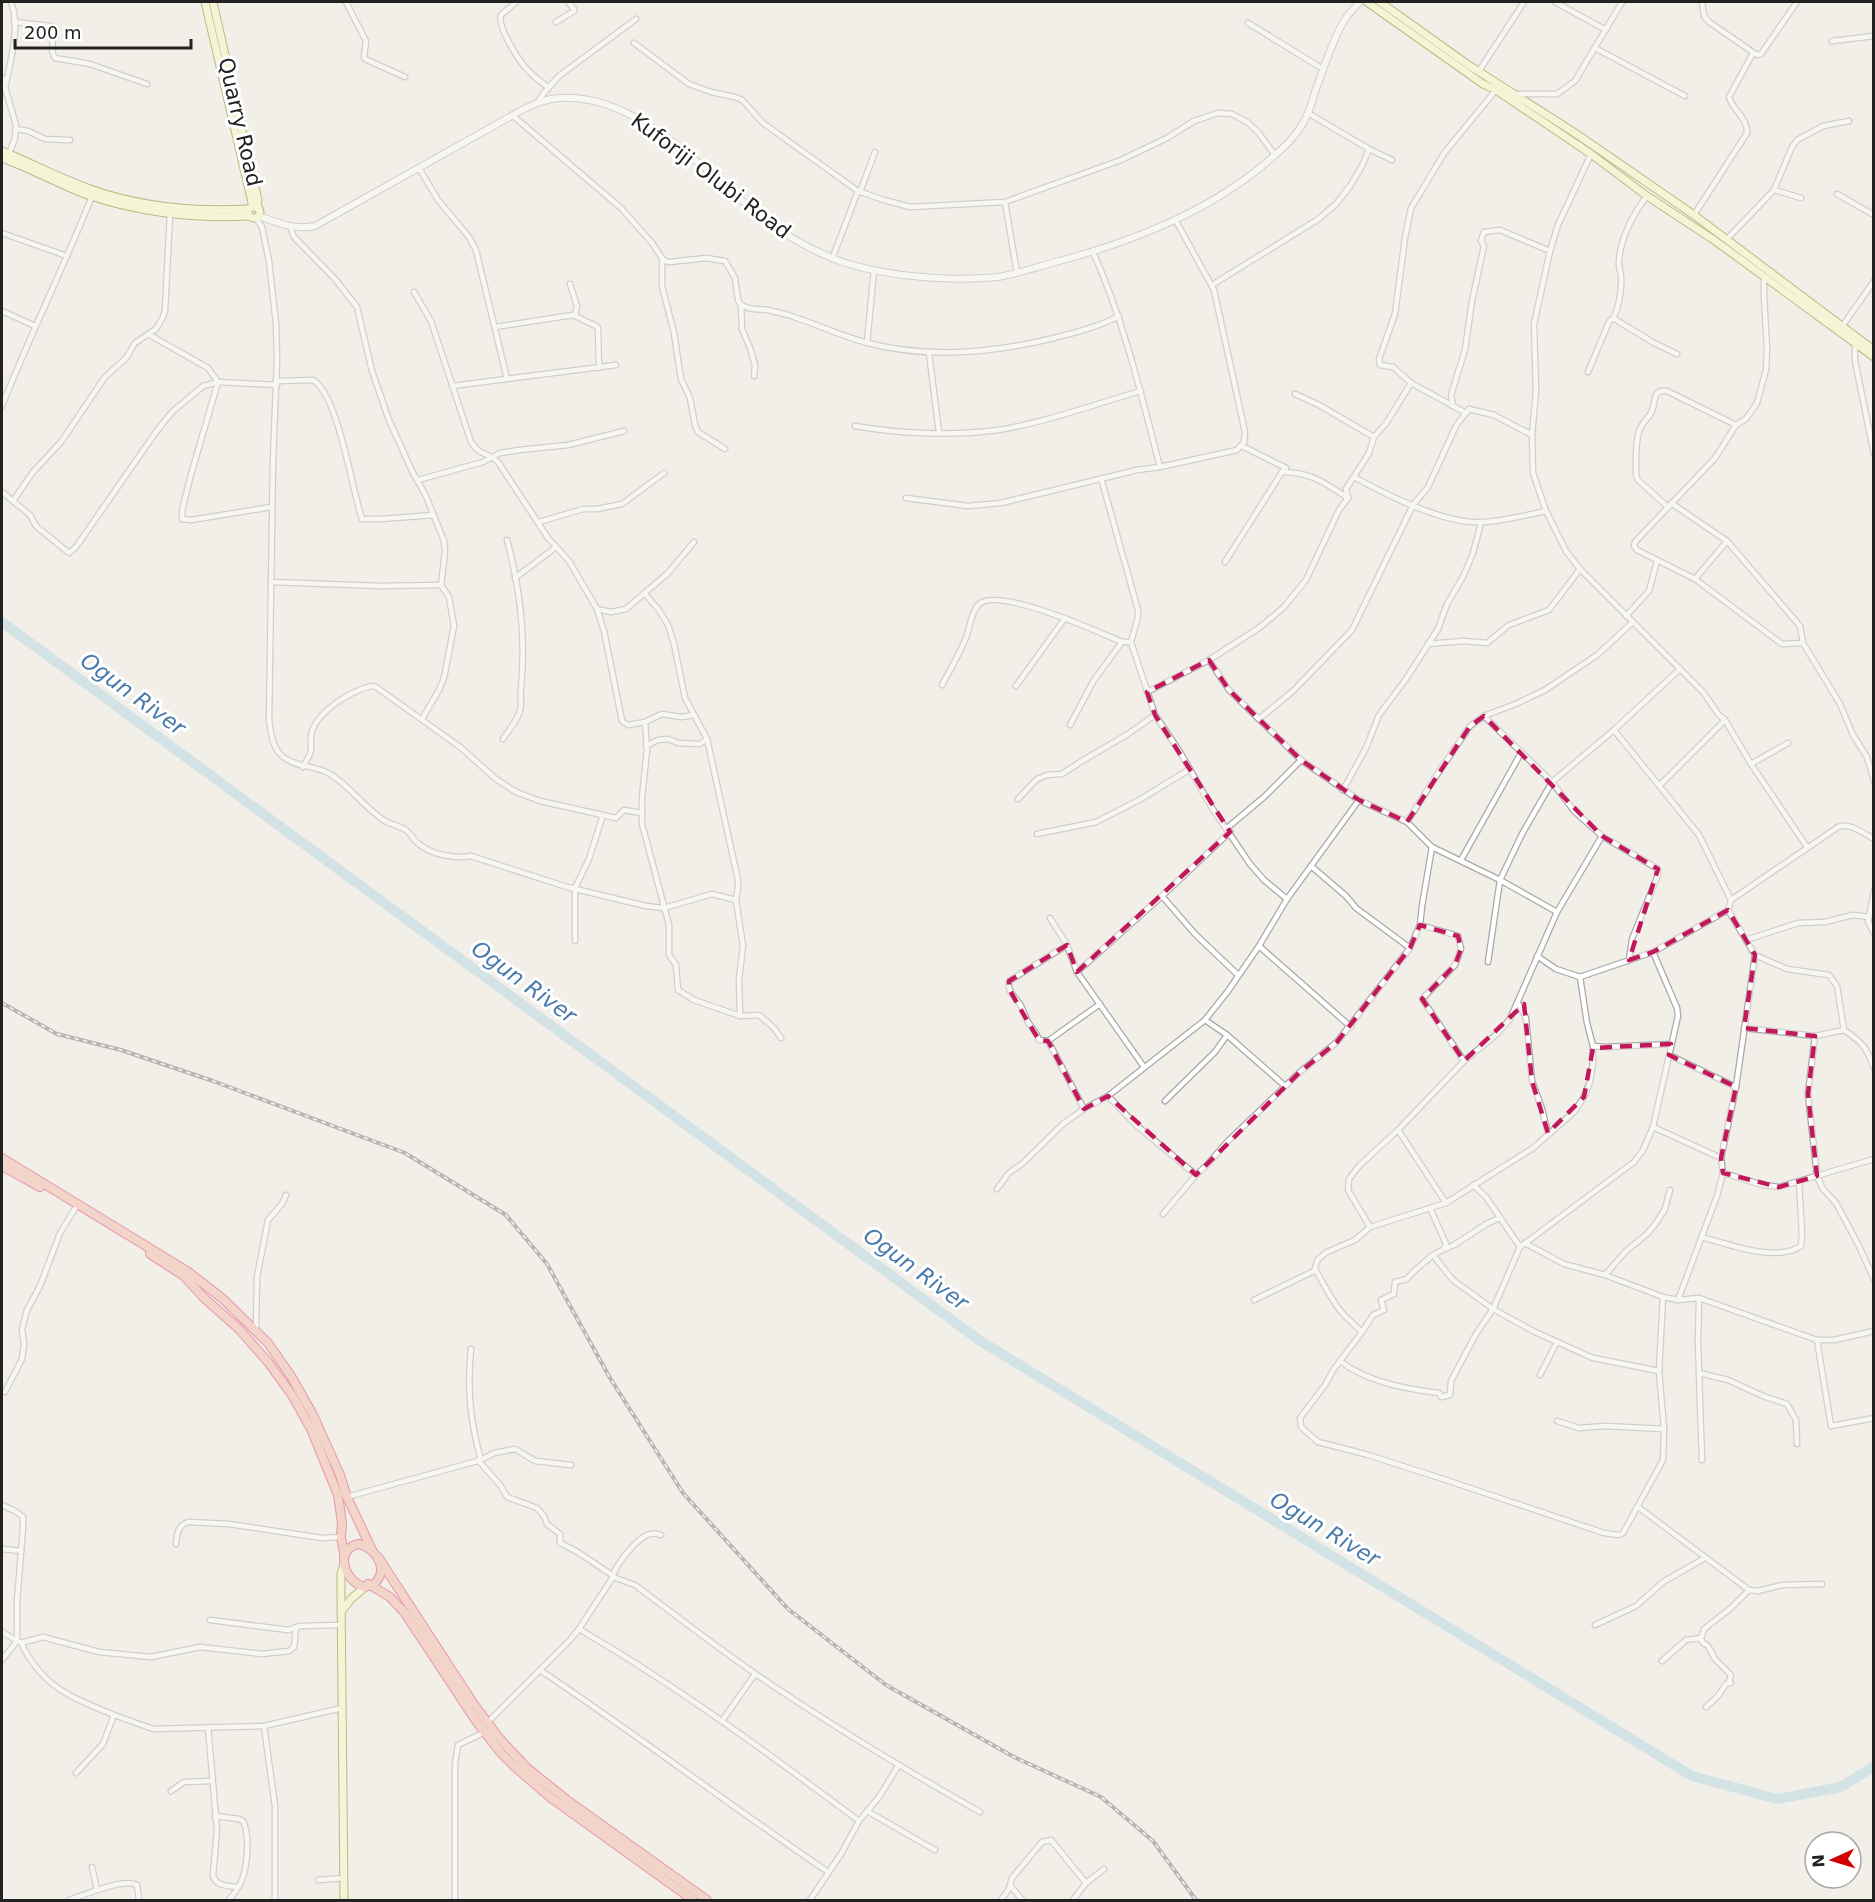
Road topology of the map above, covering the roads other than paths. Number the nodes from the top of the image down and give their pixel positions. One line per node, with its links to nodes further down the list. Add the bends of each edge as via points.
1 (10, 2): 16 (street)
2 (205, 2): 56 (main road, Quarry Road)
3 (213, 2): 56 (main road, Quarry Road, via 258,200)
4 (346, 2): 29 (street, via 366,41 365,60)
5 (516, 2): 32 (street, via 501,15 500,24 523,65)
6 (568, 2): 17 (street, via 574,11)
7 (1360, 2): 26 (street, Kuforiji Olubi Road, via 1344,19)
8 (1366, 2): 23 (main road)
9 (1380, 2): 23 (main road)
10 (1524, 2): 27 (street)
11 (1555, 2): 19 (street)
12 (1622, 2): 19 (street)
13 (1702, 2): 25 (street, via 1709,22)
14 (1797, 2): 25 (street, via 1761,54)
15 (636, 19): 32 (street, via 559,76)
16 (14, 22): 30 (street, via 51,26 55,58 90,64); 31 (street)
17 (556, 22)
18 (1248, 23): 26 (street)
19 (1606, 30): 24 (street)
20 (1874, 36): 21 (street)
21 (1832, 41)
22 (634, 43): 50 (street, via 690,84 741,100 764,123)
23 (1437, 47): 27 (main road); 33 (main road)
24 (1594, 48): 34 (street, via 1575,81 1557,94); 35 (street)
25 (1753, 53): 58 (street, via 1730,97 1747,133)
26 (1323, 69): 37 (street, Kuforiji Olubi Road)
27 (1479, 71): 34 (main road)
28 (2, 77): 31 (street)
29 (405, 77)
30 (147, 84)
31 (5, 88): 40 (street)
32 (549, 88): 36 (street)
33 (1496, 90): 45 (main road); 98 (street, via 1444,152 1411,207 1395,314 1379,358 1380,365 1393,367)
34 (1516, 94): 58 (main road)
35 (1685, 96)
36 (538, 102): 38 (street, Kuforiji Olubi Road); 68 (street, Kuforiji Olubi Road, via 575,99 627,112 654,129 762,217)
37 (1308, 113): 42 (street); 46 (street, Kuforiji Olubi Road, via 1298,131)
38 (512, 115): 48 (street, Kuforiji Olubi Road); 67 (street, via 621,208)
39 (1849, 121): 49 (street, via 1823,126 1797,141)
40 (16, 129): 41 (street, via 45,139); 44 (street)
41 (70, 140)
42 (1369, 149): 47 (street); 74 (street, via 1336,204 1317,220)
43 (875, 152): 50 (street)
44 (4, 154): 52 (main road); 56 (main road, via 120,197 185,209)
45 (1591, 154): 53 (main road); 64 (street)
46 (1275, 155): 55 (street, via 1247,122 1232,114 1218,113 1194,121 1121,160); 60 (street, Kuforiji Olubi Road, via 1232,189)
47 (1392, 160)
48 (419, 168): 61 (street, Kuforiji Olubi Road, via 327,221 308,228); 82 (street, via 476,250)
49 (1774, 190): 54 (street); 63 (street)
50 (859, 192): 55 (street, via 910,207); 68 (street)
51 (1837, 194): 59 (street)
52 (92, 195): 57 (main road); 66 (street)
53 (1647, 196): 71 (main road); 80 (street, via 1634,213 1623,243 1618,263 1621,277 1617,312)
54 (1801, 198)
55 (1005, 202): 70 (street)
56 (254, 212): 57 (main road, via 222,217); 61 (street, Kuforiji Olubi Road); 97 (street, via 262,227 269,261)
57 (170, 214): 84 (street, via 165,310 159,325)
58 (1694, 215): 63 (main road)
59 (1874, 215)
60 (1176, 221): 65 (street, Kuforiji Olubi Road); 74 (street)
61 (290, 227): 120 (street, via 294,237 357,307 382,400)
62 (2, 233): 66 (street)
63 (1727, 239): 83 (main road)
64 (1550, 251): 103 (street, via 1500,230 1485,232 1465,350 1451,394); 109 (street, via 1534,324 1536,391)
65 (1093, 252): 70 (street, Kuforiji Olubi Road); 79 (street)
66 (67, 255): 81 (street)
67 (662, 258): 76 (street, via 670,262 706,258 725,261 735,278); 112 (street, via 662,286 695,425 698,432)
68 (832, 259): 69 (street, Kuforiji Olubi Road)
69 (874, 270): 70 (street, Kuforiji Olubi Road, via 968,279); 85 (street)
70 (1017, 273)
71 (1764, 277): 83 (main road); 105 (street, via 1766,369 1757,403 1746,419)
72 (1874, 281): 83 (street)
73 (570, 284): 78 (street, via 577,306)
74 (1212, 285): 111 (street, via 1245,432)
75 (414, 292): 99 (street, via 431,321)
76 (741, 305): 85 (street, via 786,314); 94 (street, via 742,329 753,356)
77 (2, 311): 81 (street)
78 (575, 316): 82 (street); 92 (street, via 598,328)
79 (1119, 316): 88 (street, via 1089,329 992,351); 100 (street)
80 (1613, 318): 89 (street); 93 (street)
81 (35, 326): 102 (street)
82 (495, 327): 95 (street)
83 (1841, 329): 86 (main road); 87 (main road)
84 (148, 334): 96 (street, via 208,368); 124 (street, via 105,377)
85 (867, 343): 88 (street)
86 (1855, 344): 90 (main road); 113 (street)
87 (1874, 350)
88 (929, 353): 108 (street)
89 (1677, 354)
90 (1874, 357)
91 (615, 365): 92 (street)
92 (599, 368): 95 (street)
93 (1588, 372)
94 (754, 376)
95 (507, 379): 99 (street)
96 (219, 382): 97 (street); 124 (street, via 203,386 165,420 69,553); 127 (street, via 182,519)
97 (277, 383): 127 (street); 129 (street, via 313,380 320,386 334,413 362,519)
98 (1411, 383): 103 (street); 110 (street)
99 (452, 386): 114 (street, via 471,442 478,452)
100 (1141, 392): 108 (street, via 1034,423 973,433); 115 (street)
101 (1295, 394): 110 (street)
102 (2, 406)
103 (1453, 406): 104 (street, via 1466,412)
104 (1469, 409): 109 (street, via 1494,415); 125 (street, via 1456,426 1428,487)
105 (1736, 425): 126 (street, via 1715,458); 126 (street, via 1666,391 1657,393 1640,429 1636,475)
106 (855, 426): 108 (street)
107 (624, 431): 114 (street)
108 (939, 432)
109 (1532, 435): 128 (street, via 1533,472)
110 (1374, 437): 118 (street)
111 (1242, 446): 115 (street, via 1219,455); 116 (street, via 1286,468)
112 (725, 449)
113 (1874, 454)
114 (493, 457): 120 (street); 130 (street)
115 (1160, 467): 119 (street)
116 (1282, 472): 123 (street, via 1314,476); 137 (street)
117 (664, 473): 130 (street, via 622,504 575,511)
118 (1354, 477): 123 (street, via 1346,489); 125 (street)
119 (1101, 478): 122 (street, via 985,505); 149 (street, via 1138,610)
120 (418, 480): 129 (street)
121 (2, 492): 124 (street)
122 (906, 498)
123 (1348, 498): 152 (street, via 1338,510 1306,580 1283,608)
124 (13, 501)
125 (1413, 505): 131 (street, via 1441,517); 161 (street, via 1352,630)
126 (1670, 505): 133 (street); 136 (street, via 1634,546)
127 (272, 507): 141 (street)
128 (1546, 511): 131 (street); 138 (street)
129 (434, 515): 142 (street, via 444,541)
130 (539, 522): 135 (street)
131 (1481, 523): 151 (street, via 1463,577)
132 (507, 540): 139 (street)
133 (1727, 541): 140 (street); 150 (street, via 1800,626)
134 (694, 542): 143 (street, via 668,573)
135 (556, 548): 139 (street); 144 (street, via 569,561)
136 (1657, 561): 140 (street); 145 (street, via 1649,591)
137 (1226, 562)
138 (1580, 569): 145 (street); 151 (street, via 1548,610 1509,625 1487,644)
139 (515, 578): 166 (street, via 524,645 520,708)
140 (1695, 579): 150 (street, via 1782,644)
141 (271, 582): 142 (street); 173 (street, via 271,733 278,751)
142 (441, 585): 160 (street, via 448,597 454,626 444,678)
143 (644, 593): 144 (street, via 626,609); 157 (street, via 668,625 685,698)
144 (597, 609): 163 (street, via 622,721 628,725)
145 (1626, 616): 147 (street)
146 (1065, 618): 148 (street); 154 (street, via 1026,606 982,602); 155 (street)
147 (1633, 622): 153 (street); 159 (street, via 1597,655 1545,690)
148 (1122, 642): 149 (street); 164 (street, via 1094,680)
149 (1131, 642): 156 (street)
150 (1803, 643): 175 (street, via 1840,704 1867,757)
151 (1428, 644): 178 (street, via 1379,715)
152 (1209, 660): 156 (street); 161 (street, via 1229,690)
153 (1680, 669): 162 (street); 165 (street)
154 (942, 685)
155 (1016, 686)
156 (1147, 692): 158 (street)
157 (693, 715): 163 (street, via 662,714); 167 (street)
158 (1155, 715): 174 (street); 179 (street, via 1062,774 1037,779)
159 (1484, 716): 170 (street); 183 (street, via 1470,726)
160 (422, 719): 173 (street, via 376,687 367,687 333,706 316,723); 182 (street, via 516,792)
161 (1260, 719): 171 (street)
162 (1725, 720): 172 (street); 177 (street)
163 (645, 722): 169 (street)
164 (1070, 725)
165 (1614, 730): 176 (street); 177 (street)
166 (503, 739)
167 (707, 739): 169 (street, via 700,744 658,740); 197 (street, via 738,880)
168 (1788, 743): 172 (street)
169 (646, 746): 181 (street)
170 (1521, 753): 176 (street); 190 (street)
171 (1301, 760): 178 (street); 184 (street)
172 (1751, 764): 188 (street)
173 (303, 767): 193 (street, via 329,773 382,819 406,830 424,847 455,857 471,856)
174 (1190, 769): 184 (street); 185 (street, via 1096,822)
175 (1874, 781)
176 (1552, 782): 186 (street, via 1574,811); 192 (street)
177 (1660, 784): 198 (street, via 1699,835)
178 (1343, 790): 180 (street)
179 (1018, 799)
180 (1359, 800): 183 (street); 191 (street)
181 (642, 813): 182 (street, via 624,810 616,818); 199 (street)
182 (603, 815): 193 (street)
183 (1407, 822): 189 (street)
184 (1228, 830): 195 (street); 196 (street, via 1250,864)
185 (1037, 834)
186 (1602, 836): 201 (street); 214 (street, via 1659,871 1632,939)
187 (1874, 839): 188 (street, via 1843,825)
188 (1807, 847): 198 (street)
189 (1432, 848): 190 (street); 204 (street)
190 (1461, 860): 192 (street)
191 (1311, 866): 196 (street); 210 (street, via 1356,908)
192 (1500, 880): 201 (street); 215 (street)
193 (575, 888): 199 (street); 207 (street)
194 (1874, 891): 202 (street)
195 (1162, 896): 216 (street); 217 (street)
196 (1287, 899): 209 (street)
197 (736, 900): 199 (street, via 712,894); 221 (street, via 743,946)
198 (1731, 900): 200 (street)
199 (664, 908): 221 (street, via 678,990)
200 (1728, 910): 206 (street); 211 (street)
201 (1557, 912): 212 (street)
202 (1869, 917): 205 (street); 206 (street, via 1853,915 1798,923)
203 (1050, 918): 208 (street)
204 (1420, 925): 210 (street); 233 (street, via 1458,936 1461,949 1455,965 1422,999)
205 (1874, 933)
206 (1746, 940): 213 (street)
207 (575, 941)
208 (1067, 945): 216 (street); 229 (street, via 1014,977 1008,985 1039,1040)
209 (1259, 946): 217 (street); 223 (street)
210 (1410, 948): 223 (street)
211 (1653, 952): 214 (street); 230 (street, via 1677,1008)
212 (1537, 956): 218 (street, via 1556,969); 219 (street)
213 (1755, 956): 224 (street); 225 (street, via 1787,969 1829,975 1837,986)
214 (1629, 960): 218 (street)
215 (1488, 962)
216 (1077, 972): 220 (street)
217 (1238, 975): 222 (street)
218 (1580, 977): 231 (street)
219 (1518, 1002): 233 (street, via 1497,1034); 243 (street, via 1526,1018 1532,1081)
220 (1100, 1004): 229 (street); 234 (street)
221 (740, 1016): 228 (street, via 759,1015)
222 (1204, 1020): 226 (street); 234 (street)
223 (1351, 1027): 236 (street)
224 (1744, 1028): 227 (street); 237 (street)
225 (1844, 1030): 227 (street); 235 (street, via 1867,1051)
226 (1227, 1035): 236 (street); 239 (street)
227 (1815, 1036): 250 (street, via 1808,1094)
228 (782, 1038)
229 (1048, 1041): 240 (street)
230 (1671, 1044): 231 (street); 232 (street)
231 (1593, 1046): 243 (street, via 1590,1082 1584,1097 1574,1112)
232 (1669, 1055): 237 (street); 241 (street)
233 (1464, 1061): 242 (street)
234 (1144, 1067): 238 (street)
235 (1874, 1068)
236 (1285, 1086): 249 (street)
237 (1736, 1087): 245 (street)
238 (1108, 1096): 240 (street); 249 (street, via 1136,1125)
239 (1165, 1101)
240 (1084, 1109): 253 (street, via 1053,1132)
241 (1653, 1127): 245 (street); 263 (street, via 1634,1162)
242 (1398, 1130): 256 (street); 261 (street, via 1349,1179 1348,1191)
243 (1548, 1133): 252 (street, via 1533,1148)
244 (2, 1158): 275 (highway, via 187,1271)
245 (1720, 1158): 248 (street)
246 (1874, 1159): 250 (street)
247 (2, 1166): 257 (highway)
248 (1723, 1173): 251 (street, via 1779,1187); 262 (street)
249 (1196, 1174): 259 (street)
250 (1818, 1176): 251 (street); 269 (street)
251 (1799, 1182): 262 (street, via 1801,1246 1791,1252 1769,1253)
252 (1473, 1185): 256 (street); 260 (street)
253 (997, 1189)
254 (1670, 1190): 268 (street, via 1656,1223)
255 (286, 1196): 275 (street, via 269,1217 263,1241 257,1276)
256 (1446, 1203): 258 (street)
257 (76, 1207): 285 (street, via 60,1233 27,1310 22,1329 22,1359); 297 (highway, via 184,1276 268,1362 304,1415 334,1484 340,1503)
258 (1430, 1208): 261 (street); 265 (street, via 1446,1244)
259 (1163, 1214)
260 (1500, 1218): 264 (street); 265 (street)
261 (1370, 1227): 267 (street, via 1355,1240 1318,1259)
262 (1701, 1237): 273 (street)
263 (1526, 1243): 264 (street); 268 (street, via 1564,1264)
264 (1520, 1247): 274 (street)
265 (1444, 1249): 266 (street)
266 (1433, 1255): 274 (street, via 1453,1280); 277 (street, via 1407,1279 1395,1282 1394,1294 1381,1300 1384,1310 1372,1315)
267 (1314, 1271): 272 (street); 277 (street, via 1340,1310)
268 (1605, 1275): 270 (street)
269 (1874, 1279)
270 (1663, 1297): 273 (street); 282 (street)
271 (1699, 1298): 273 (street); 278 (street); 283 (street)
272 (1254, 1300)
273 (1678, 1300)
274 (1493, 1309): 279 (street); 281 (street, via 1451,1381 1450,1395 1441,1397 1439,1393 1398,1386 1354,1372)
275 (256, 1330): 293 (highway, via 303,1396 340,1475)
276 (1874, 1331): 278 (street)
277 (1362, 1332): 281 (street)
278 (1817, 1340): 286 (street, via 1831,1426)
279 (1557, 1342): 282 (street, via 1593,1358); 284 (street)
280 (471, 1349): 290 (street, via 469,1400)
281 (1340, 1361): 295 (street, via 1300,1418 1301,1427 1318,1442 1604,1533 1623,1533)
282 (1659, 1371): 288 (street)
283 (1699, 1372): 289 (street, via 1787,1404 1796,1420); 291 (street)
284 (1540, 1375)
285 (4, 1392)
286 (1874, 1418)
287 (1557, 1421): 288 (street, via 1579,1428)
288 (1664, 1429): 295 (street, via 1663,1460)
289 (1797, 1444)
290 (480, 1460): 292 (street, via 515,1449 535,1461); 293 (street); 306 (street, via 507,1497 537,1508 547,1524 560,1534 560,1543)
291 (1702, 1460)
292 (571, 1465)
293 (346, 1497): 300 (highway)
294 (2, 1505): 301 (street, via 23,1517)
295 (1638, 1507): 304 (street)
296 (661, 1535): 306 (street, via 645,1536 625,1555)
297 (341, 1537): 298 (street, via 188,1522 178,1529); 302 (highway)
298 (176, 1544)
299 (2, 1549): 301 (street)
300 (372, 1550): 302 (highway, via 359,1544); 303 (highway)
301 (21, 1551): 318 (street)
302 (344, 1554): 305 (highway)
303 (378, 1557): 308 (highway, via 379,1579); 327 (highway)
304 (1705, 1558): 309 (street); 313 (street, via 1663,1582 1636,1606)
305 (344, 1564): 308 (highway, via 354,1582); 310 (main road)
306 (613, 1576): 315 (street); 322 (street, via 635,1585)
307 (1822, 1584): 309 (street)
308 (367, 1586): 310 (main road); 330 (highway, via 390,1597 404,1612)
309 (1749, 1590): 317 (street, via 1704,1629)
310 (341, 1612): 312 (main road)
311 (210, 1620): 314 (street, via 288,1630)
312 (342, 1625): 314 (street); 324 (main road)
313 (1594, 1625)
314 (296, 1627): 318 (street, via 294,1647 281,1653 200,1647 151,1657 99,1652 43,1638)
315 (579, 1629): 321 (street); 326 (street, via 641,1665)
316 (2, 1632): 318 (street)
317 (1701, 1638): 320 (street, via 1686,1640); 323 (street, via 1731,1675 1731,1683)
318 (19, 1642): 319 (street); 325 (street, via 56,1688)
319 (2, 1660)
320 (1662, 1661)
321 (540, 1670): 327 (street); 342 (street)
322 (755, 1674): 326 (street); 331 (street)
323 (1706, 1707)
324 (342, 1708): 328 (street); 343 (main road)
325 (114, 1715): 329 (street, via 153,1729); 332 (street, via 103,1744)
326 (722, 1721): 338 (street)
327 (487, 1723): 357 (highway, via 544,1783)
328 (264, 1726): 329 (street); 353 (street, via 276,1806)
329 (208, 1727): 333 (street)
330 (485, 1732): 355 (street, via 458,1745); 356 (highway, via 537,1787)
331 (898, 1766): 335 (street); 336 (street)
332 (76, 1773)
333 (212, 1781): 334 (street, via 184,1782); 337 (street)
334 (171, 1791)
335 (867, 1811): 338 (street); 339 (street)
336 (980, 1812)
337 (215, 1816): 347 (street, via 214,1879 219,1884); 347 (street, via 239,1819 246,1827 247,1865)
338 (859, 1821): 342 (street)
339 (935, 1850)
340 (92, 1866): 348 (street)
341 (1104, 1869): 345 (street)
342 (828, 1872): 358 (street)
343 (344, 1878): 344 (street); 354 (main road)
344 (318, 1880)
345 (1086, 1883): 346 (street, via 1051,1840 1042,1842); 361 (street)
346 (1010, 1885): 359 (street); 360 (street)
347 (238, 1887): 352 (street)
348 (97, 1890): 349 (street); 351 (street, via 134,1883)
349 (80, 1899): 350 (street)
350 (69, 1900)
351 (139, 1900)
352 (229, 1900)
353 (275, 1900)
354 (344, 1900)
355 (455, 1900)
356 (693, 1900)
357 (707, 1900)
358 (810, 1900)
359 (1001, 1900)
360 (1022, 1900)
361 (1073, 1900)

